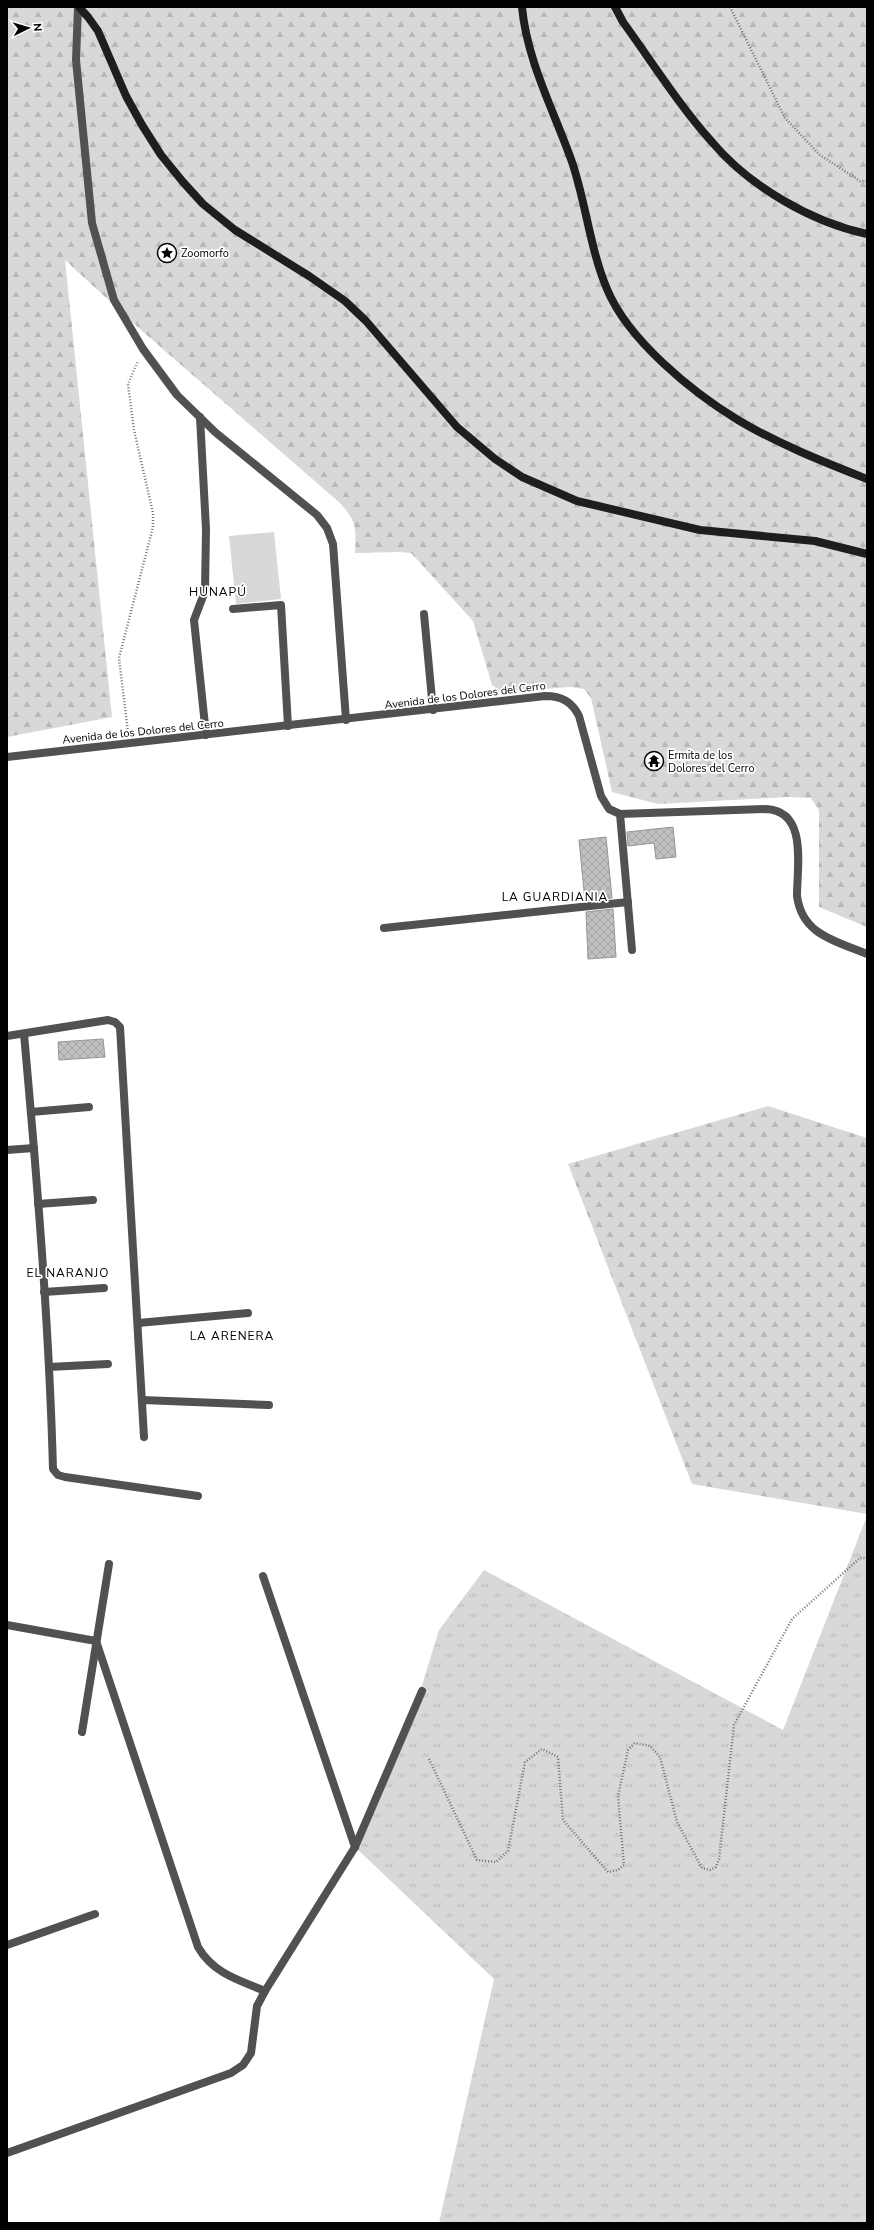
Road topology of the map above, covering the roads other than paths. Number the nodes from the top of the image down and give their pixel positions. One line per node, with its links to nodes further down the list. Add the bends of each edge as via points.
1 (78, 7): 5 (street, via 76,60 92,224 114,300 162,377); 7 (street, via 98,31 126,96 142,125 182,182 203,204 235,230 345,301 366,321 456,427 495,459 522,477 577,501 700,530 815,541)
2 (522, 7): 6 (street, via 524,24 542,88 581,189 600,268 607,289 623,319 636,336 672,370 738,420 770,437)
3 (615, 7): 4 (street, via 623,22 712,143 745,174 790,205 827,222)
4 (867, 234)
5 (200, 417): 11 (street, via 317,515 327,528 333,544); 13 (street, via 206,529 205,591 194,620)
6 (867, 479)
7 (867, 554)
8 (233, 609): 12 (street, via 280,605)
9 (424, 614): 10 (street)
10 (433, 710): 11 (street, Avenida de los Dolores del Cerro); 15 (street, Avenida de los Dolores del Cerro, via 545,696 561,698 574,707 579,716 604,803 609,809)
11 (346, 720): 12 (street, Avenida de los Dolores del Cerro)
12 (288, 726): 13 (street, Avenida de los Dolores del Cerro)
13 (206, 735): 14 (street, Avenida de los Dolores del Cerro)
14 (7, 757)
15 (620, 814): 16 (street); 19 (street, via 766,809 780,812 791,821 797,834 798,906 806,922 818,933)
16 (628, 902): 17 (street); 18 (street)
17 (384, 928)
18 (632, 950)
19 (867, 954)
20 (24, 1034): 21 (street); 23 (street); 31 (street, via 108,1020 120,1027)
21 (7, 1036)
22 (89, 1107): 23 (street)
23 (31, 1112): 24 (street)
24 (34, 1148): 25 (street); 27 (street)
25 (7, 1150)
26 (93, 1200): 27 (street)
27 (38, 1204): 29 (street)
28 (104, 1288): 29 (street)
29 (44, 1292): 33 (street)
30 (248, 1313): 31 (street)
31 (138, 1323): 34 (street)
32 (108, 1364): 33 (street)
33 (49, 1367): 37 (street, via 53,1469 58,1475)
34 (142, 1400): 35 (street); 36 (street)
35 (269, 1405)
36 (144, 1437)
37 (198, 1496)
38 (109, 1564): 41 (street)
39 (263, 1576): 44 (street)
40 (7, 1625): 41 (street)
41 (96, 1641): 43 (street); 47 (street, via 198,1947 218,1971)
42 (422, 1691): 44 (street)
43 (82, 1732)
44 (355, 1847): 47 (street)
45 (95, 1914): 46 (street)
46 (7, 1945)
47 (265, 1991): 48 (street, via 257,2006 251,2053 243,2065 231,2073)
48 (7, 2153)

